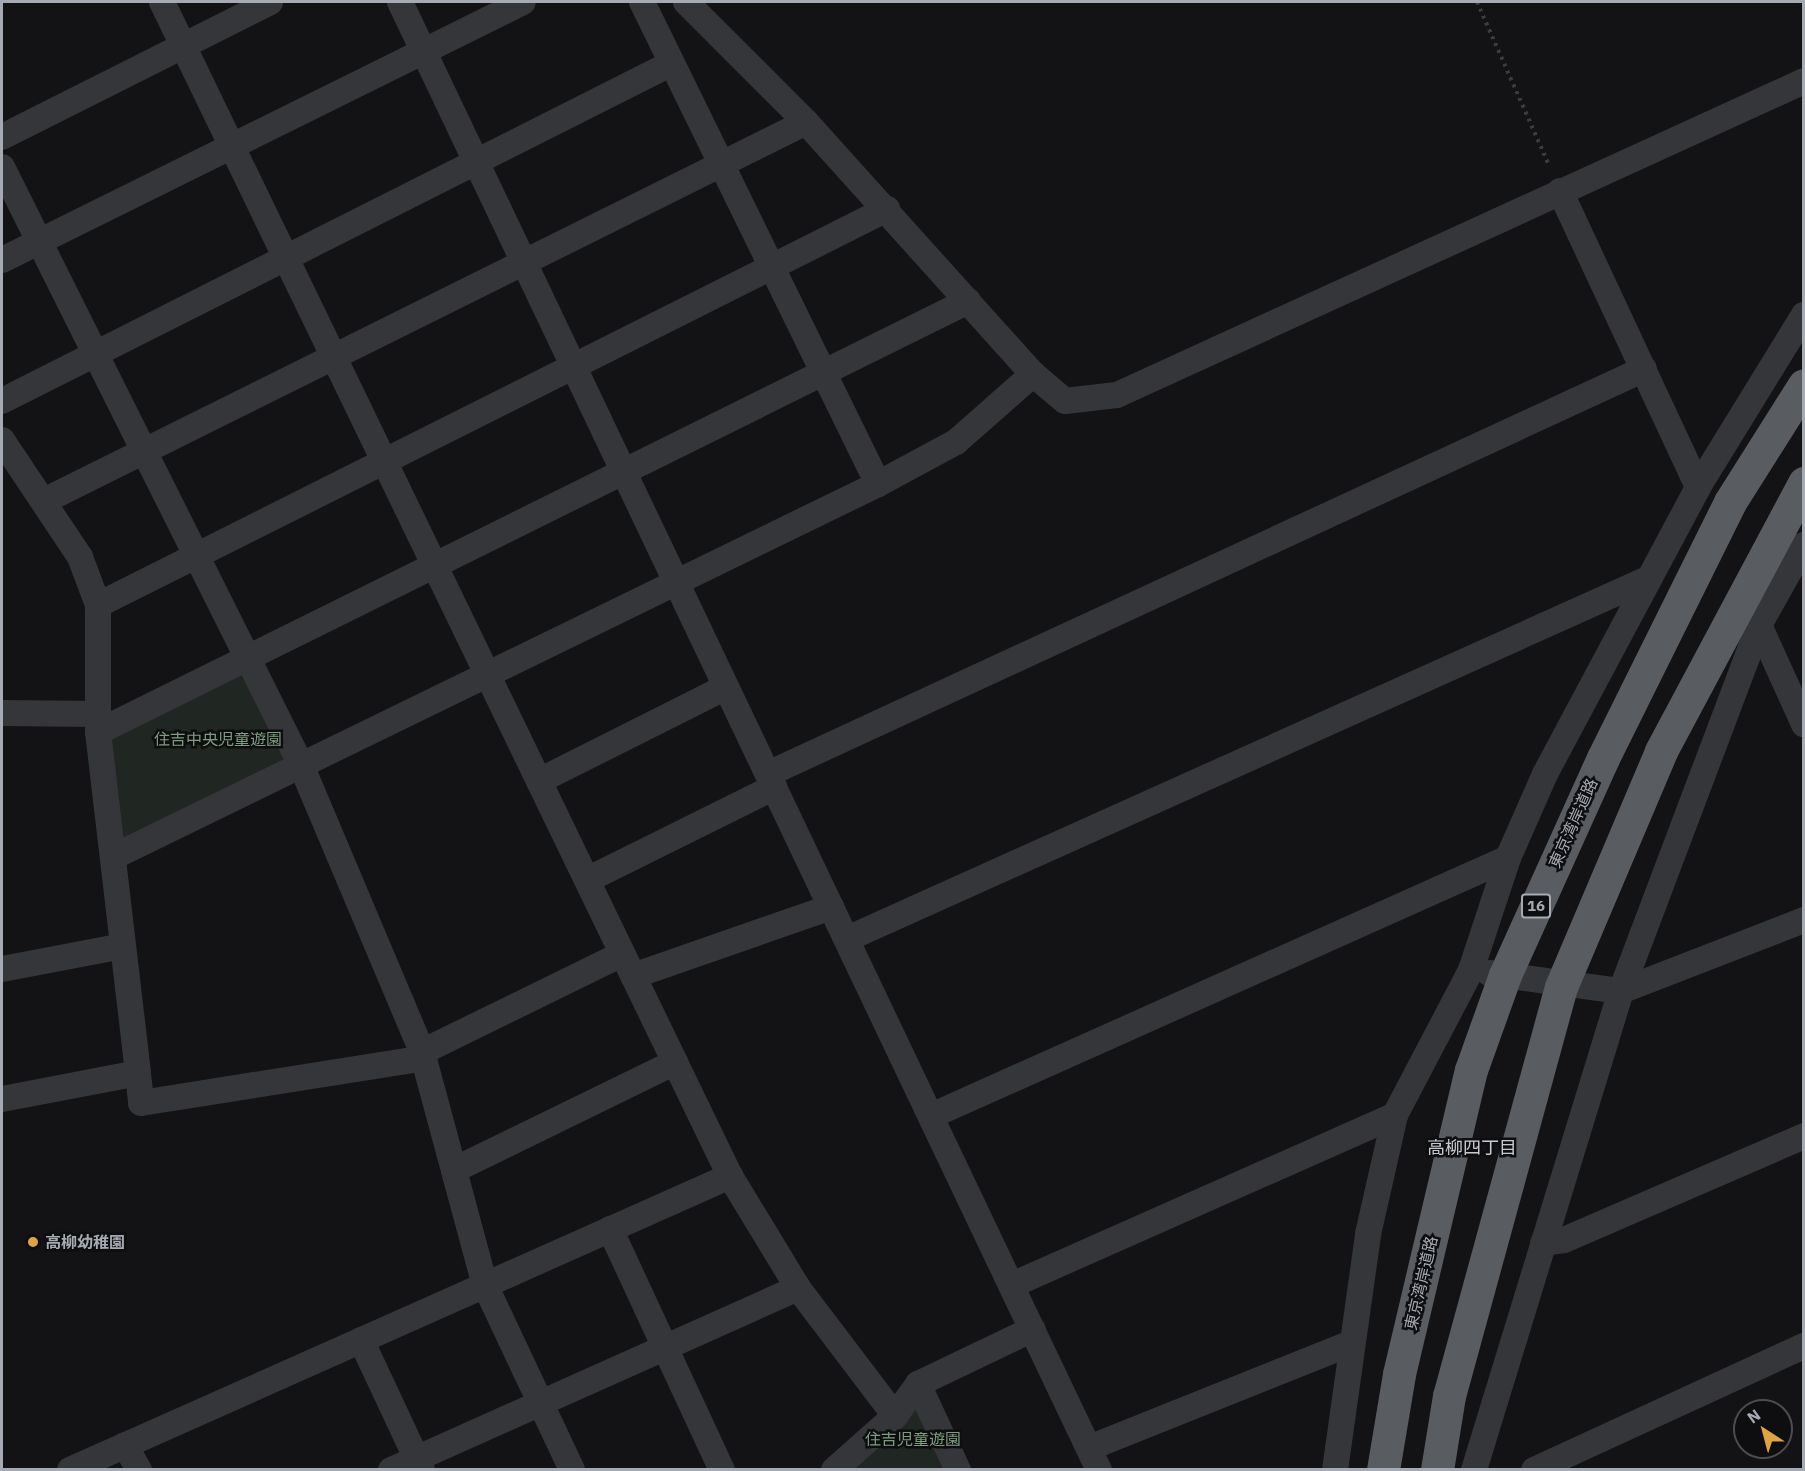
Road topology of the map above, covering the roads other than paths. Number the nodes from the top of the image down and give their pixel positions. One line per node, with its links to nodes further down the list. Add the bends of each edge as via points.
1 (162, 2): 7 (street)
2 (270, 2): 7 (street)
3 (400, 2): 8 (street)
4 (523, 2): 8 (street)
5 (642, 2): 9 (street)
6 (686, 2): 11 (street)
7 (183, 45): 12 (street); 13 (street)
8 (424, 51): 13 (street); 14 (street)
9 (670, 64): 14 (street); 15 (street)
10 (1803, 81): 17 (street)
11 (806, 122): 15 (street); 18 (street)
12 (2, 137)
13 (232, 146): 19 (street); 20 (street)
14 (476, 162): 20 (street); 22 (street)
15 (719, 165): 22 (street); 23 (street)
16 (2, 167): 19 (street)
17 (1560, 191): 29 (street); 31 (street, via 1117,395 1065,401)
18 (887, 209): 23 (street); 24 (street)
19 (39, 242): 21 (street); 26 (street)
20 (286, 256): 26 (street); 27 (street)
21 (2, 260)
22 (524, 262): 27 (street); 28 (street)
23 (771, 268): 28 (street); 30 (street)
24 (968, 301): 30 (street); 31 (street)
25 (1803, 315): 41 (street)
26 (94, 353): 33 (street); 35 (street)
27 (334, 357): 35 (street); 36 (street)
28 (574, 367): 36 (street); 38 (street)
29 (1644, 369): 41 (street); 58 (street)
30 (823, 372): 38 (street); 40 (street)
31 (1033, 374): 40 (street, via 956,442)
32 (1803, 385): 69 (highway, 東京湾岸道路 / 16, via 1720,523 1603,758)
33 (2, 400)
34 (2, 440): 37 (street)
35 (142, 452): 42 (street); 44 (street)
36 (384, 461): 44 (street); 45 (street)
37 (9, 464): 42 (street)
38 (624, 471): 45 (street); 47 (street)
39 (1803, 483): 70 (highway, via 1661,751)
40 (878, 484): 47 (street)
41 (1698, 487): 46 (street)
42 (44, 501): 48 (street, via 80,556)
43 (1803, 545): 49 (street)
44 (195, 556): 48 (street); 50 (street)
45 (435, 565): 50 (street); 51 (street)
46 (1650, 578): 60 (street, via 1545,774); 64 (street)
47 (676, 582): 51 (street); 52 (street)
48 (98, 605): 54 (street)
49 (1759, 625): 55 (street); 71 (street)
50 (245, 659): 54 (street); 56 (street)
51 (488, 675): 56 (street); 57 (street)
52 (726, 687): 57 (street); 58 (street)
53 (2, 713): 54 (street)
54 (97, 723): 59 (street)
55 (1803, 724)
56 (301, 765): 59 (street); 72 (street)
57 (539, 781): 61 (street)
58 (771, 781): 61 (street); 62 (street)
59 (113, 857): 65 (street)
60 (1508, 858): 68 (street); 77 (street)
61 (587, 880): 66 (street)
62 (831, 907): 64 (street); 66 (street)
63 (1803, 920): 71 (street)
64 (847, 939): 77 (street)
65 (123, 946): 67 (street); 74 (street)
66 (628, 965): 72 (street); 73 (street)
67 (2, 969)
68 (1471, 970): 69 (street); 76 (street)
69 (1505, 975): 70 (street); 105 (highway, 東京湾岸道路 / 16, via 1471,1070 1399,1374)
70 (1561, 987): 71 (street); 106 (highway, via 1449,1396)
71 (1621, 991): 82 (street)
72 (423, 1055): 74 (street, via 141,1103); 79 (street)
73 (675, 1062): 79 (street); 80 (street)
74 (138, 1073): 75 (street)
75 (2, 1099)
76 (1395, 1115): 84 (street); 88 (street, via 1368,1234)
77 (931, 1116): 84 (street)
78 (1803, 1137): 82 (street, via 1564,1240)
79 (454, 1170): 83 (street)
80 (730, 1176): 81 (street); 85 (street)
81 (610, 1229): 83 (street); 90 (street)
82 (1543, 1243): 107 (street)
83 (484, 1285): 87 (street); 92 (street)
84 (1012, 1285): 86 (street)
85 (798, 1288): 90 (street); 93 (street)
86 (1033, 1329): 91 (street); 95 (street)
87 (361, 1340): 94 (street); 96 (street)
88 (1352, 1343): 95 (street); 104 (street)
89 (1803, 1346): 108 (street)
90 (665, 1347): 92 (street); 101 (street)
91 (918, 1384): 93 (street); 103 (street)
92 (542, 1402): 96 (street); 100 (street)
93 (895, 1416): 102 (street)
94 (125, 1445): 97 (street); 98 (street)
95 (1094, 1459)
96 (419, 1464): 99 (street)
97 (70, 1470)
98 (139, 1470)
99 (391, 1470)
100 (572, 1470)
101 (722, 1470)
102 (834, 1470)
103 (958, 1470)
104 (1335, 1470)
105 (1383, 1470)
106 (1437, 1470)
107 (1474, 1470)
108 (1534, 1470)

